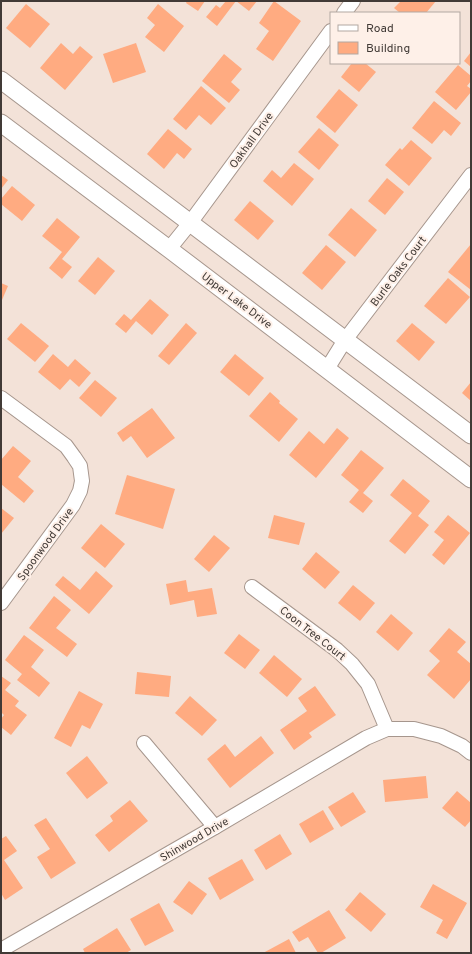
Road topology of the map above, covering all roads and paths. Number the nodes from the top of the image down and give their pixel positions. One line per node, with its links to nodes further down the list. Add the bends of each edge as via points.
1 (330, 32): 5 (street, Oakhall Drive)
2 (1, 80): 5 (street)
3 (1, 123): 6 (street, Upper Lake Drive)
4 (471, 175): 7 (street, Burle Oaks Court)
5 (190, 223): 6 (street, Oakhall Drive); 7 (street)
6 (169, 248): 8 (street, Upper Lake Drive)
7 (345, 340): 8 (street, Burle Oaks Court); 10 (street)
8 (327, 369): 11 (street, Upper Lake Drive)
9 (1, 398): 13 (street, Spoonwood Drive, via 66,446 80,466 82,481 73,505)
10 (471, 435)
11 (471, 479)
12 (252, 587): 14 (street, Coon Tree Court, via 352,664 368,684)
13 (1, 603)
14 (387, 729): 16 (street, via 414,729 440,736); 17 (street, Shinwood Drive, via 366,738)
15 (144, 743): 17 (street)
16 (471, 753)
17 (215, 827): 18 (street, Shinwood Drive)
18 (1, 950)

